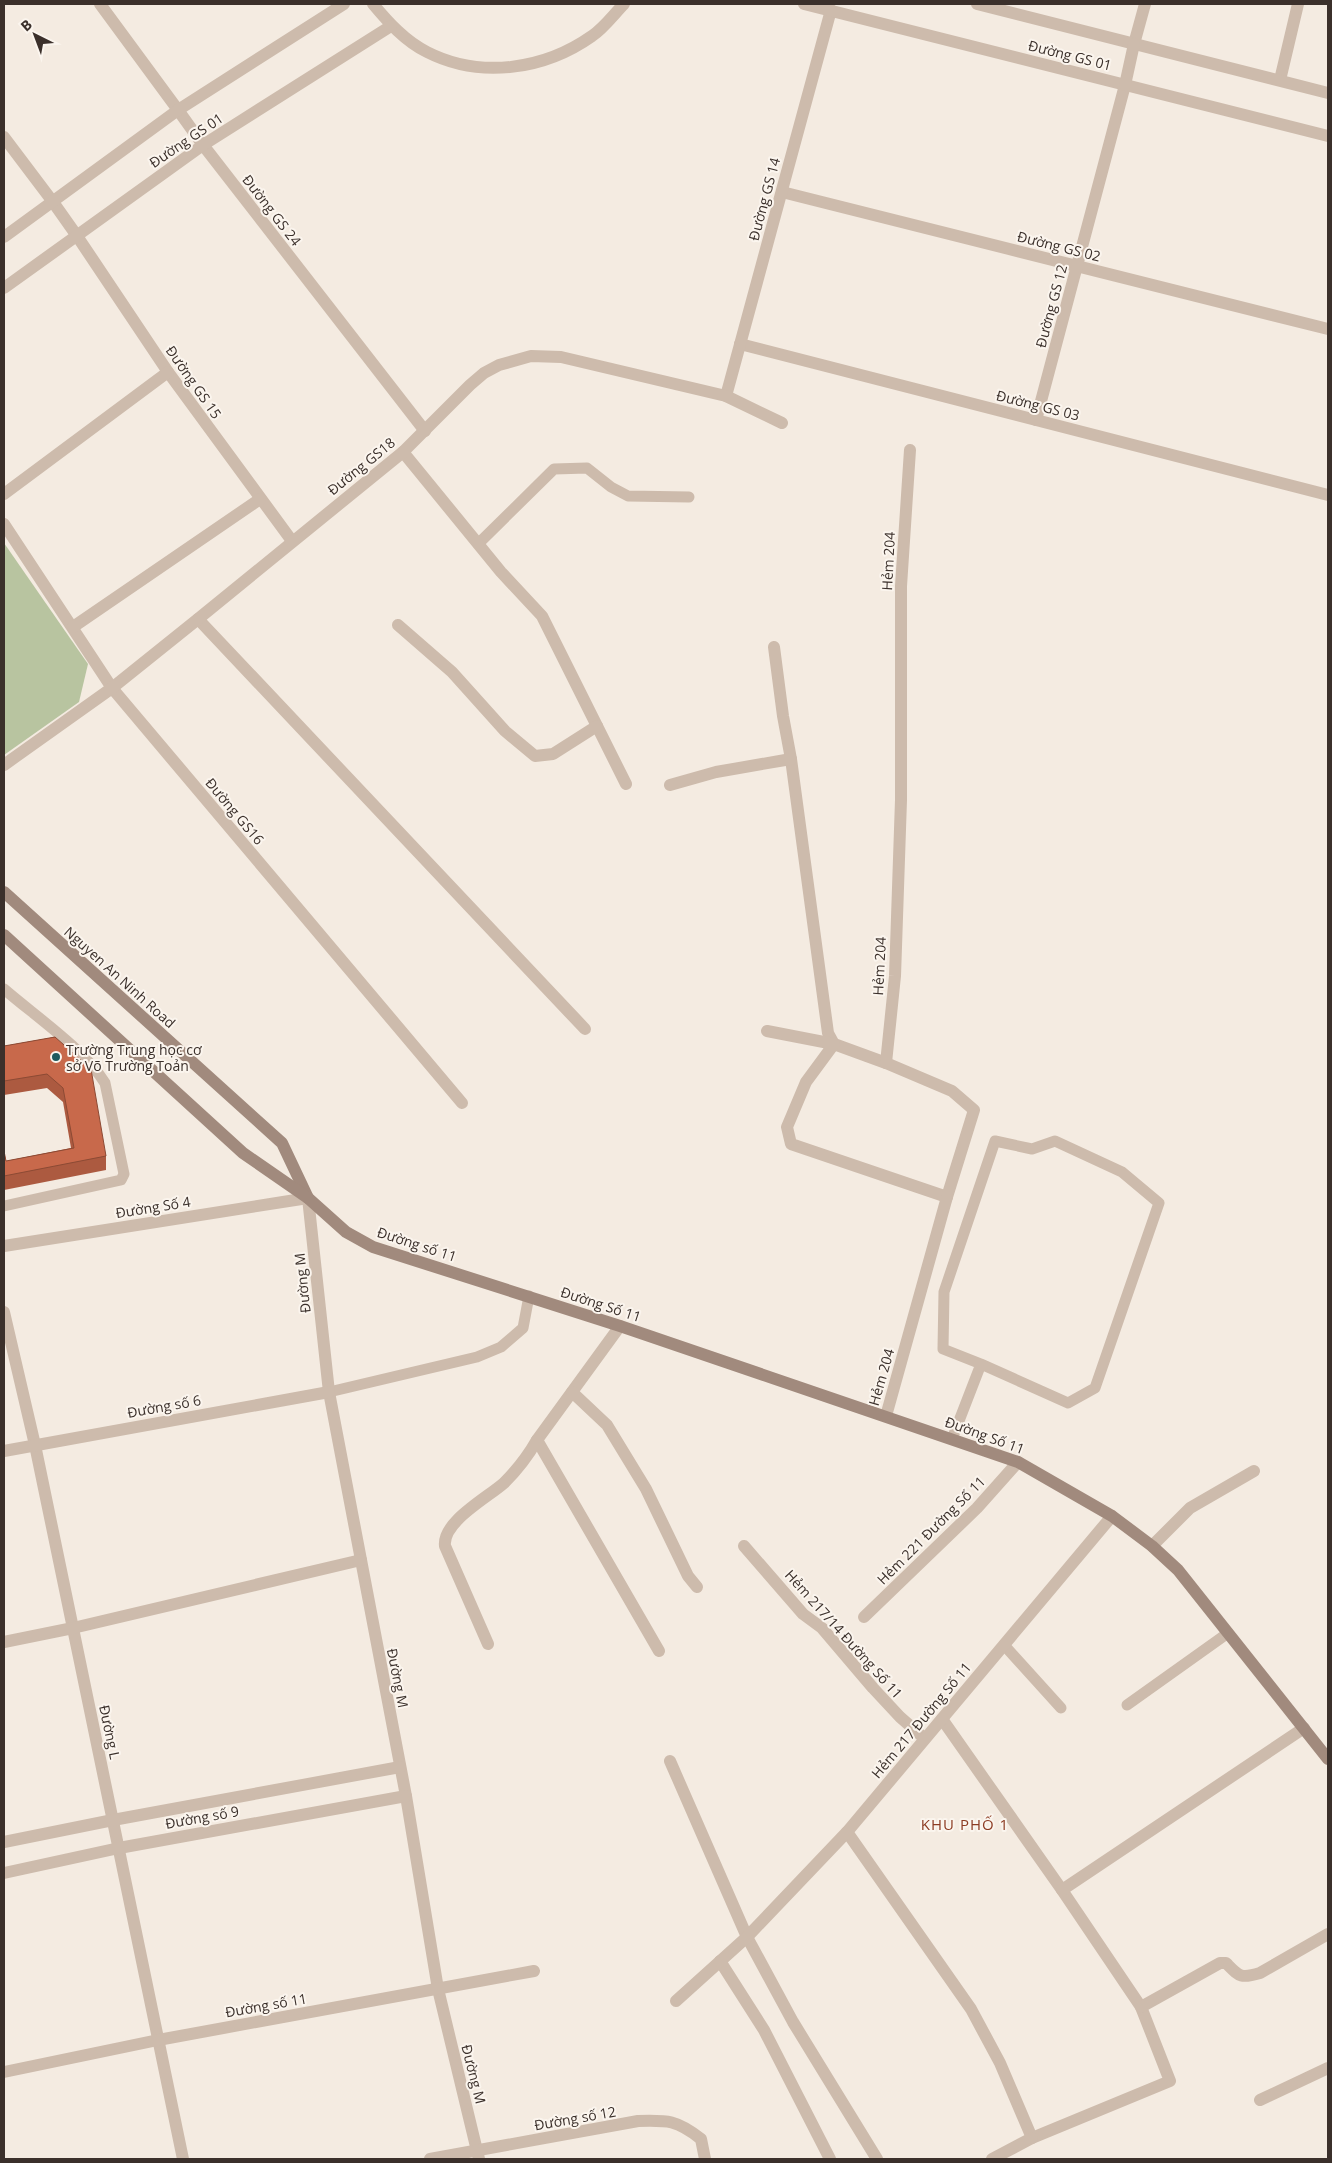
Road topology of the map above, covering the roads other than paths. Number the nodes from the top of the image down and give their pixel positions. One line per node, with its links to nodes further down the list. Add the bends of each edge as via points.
1 (100, 4): 15 (street, Đường GS 24)
2 (344, 4): 15 (street, Đường GS 01)
3 (374, 4): 10 (street)
4 (624, 4): 10 (street, via 593,36 578,45 555,58 512,68 468,66 426,52)
5 (804, 4): 9 (street, Đường GS 01)
6 (1145, 4): 11 (street)
7 (1298, 4): 12 (street)
8 (986, 5): 11 (street, Đường GS 01)
9 (832, 7): 13 (street, Đường GS 01); 19 (street, Đường GS 14)
10 (391, 26): 18 (street, Đường GS 01)
11 (1134, 44): 12 (street, Đường GS 01); 13 (street, Đường GS 12)
12 (1280, 80): 14 (street, Đường GS 01)
13 (1125, 85): 16 (street, Đường GS 01); 23 (street, Đường GS 12)
14 (1328, 93)
15 (178, 110): 18 (street, Đường GS 24); 20 (street, Đường GS 01)
16 (1328, 136)
17 (4, 137): 20 (street)
18 (203, 145): 21 (street, Đường GS 01); 31 (street, Đường GS 24)
19 (782, 192): 23 (street, Đường GS 02); 26 (street, Đường GS 14)
20 (53, 202): 21 (street, Đường GS 15); 22 (street, Đường GS 01)
21 (77, 236): 24 (street, Đường GS 01); 27 (street, Đường GS 15)
22 (4, 237)
23 (1077, 266): 25 (street, Đường GS 02); 29 (street, Đường GS 12)
24 (4, 288)
25 (1328, 329)
26 (740, 344): 28 (street, Đường GS 14); 29 (street, Đường GS 03)
27 (168, 372): 34 (street); 37 (street, Đường GS 15)
28 (726, 396): 30 (street, Đường GS18); 31 (street, Đường GS18, via 561,357 531,356 484,373)
29 (1036, 420): 35 (street, Đường GS 03)
30 (782, 423)
31 (426, 431): 33 (street, Đường GS18)
32 (910, 450): 57 (street, Hẻm 204, via 901,586 901,800 895,976)
33 (403, 452): 39 (street, Đường GS18); 40 (street)
34 (4, 494)
35 (1328, 495)
36 (689, 497): 40 (lane, via 628,496 587,468 554,468)
37 (260, 499): 39 (street, Đường GS 15); 43 (street)
38 (4, 524): 43 (street, Đường GS16)
39 (292, 541): 41 (street, Đường GS18)
40 (478, 544): 46 (street, via 542,616)
41 (198, 619): 45 (street, Đường GS18); 54 (street)
42 (398, 625): 46 (street, via 452,672 504,730 535,756 553,754)
43 (73, 627): 45 (street, Đường GS16)
44 (774, 647): 47 (street)
45 (112, 688): 48 (street, Đường GS18); 58 (street, Đường GS16)
46 (597, 726): 49 (street)
47 (792, 759): 50 (street, via 716,772); 56 (street, via 828,1033)
48 (4, 765)
49 (626, 784)
50 (670, 785)
51 (4, 892): 60 (main road, Nguyen An Ninh Road, via 282,1143)
52 (4, 935): 60 (main road, Đường số 11, via 243,1153)
53 (4, 990): 61 (lane, via 98,1071 105,1083 124,1174 121,1180)
54 (585, 1030)
55 (767, 1031): 56 (street)
56 (834, 1044): 57 (street); 59 (street, via 806,1082 787,1127 791,1144)
57 (886, 1064): 59 (street, Hẻm 204, via 952,1091 974,1110)
58 (462, 1103)
59 (947, 1197): 69 (street, Hẻm 204)
60 (308, 1198): 62 (street, Đường Số 4); 63 (main road, Đường số 11, via 346,1232 373,1247); 67 (street, Đường M)
61 (4, 1206)
62 (4, 1246)
63 (529, 1296): 65 (main road, Đường Số 11); 67 (lane, via 523,1328 500,1347 477,1357)
64 (4, 1312): 72 (street, Đường L)
65 (620, 1326): 68 (street); 69 (main road, Đường Số 11)
66 (981, 1364): 66 (lane, via 943,1349 944,1292 995,1141 1032,1149 1055,1141 1122,1172 1159,1202 1095,1388 1068,1403); 70 (lane)
67 (329, 1392): 72 (street, Đường số 6); 79 (street, Đường M)
68 (572, 1392): 71 (street); 80 (street, via 607,1425 646,1488 688,1576)
69 (886, 1416): 70 (main road, Đường Số 11)
70 (952, 1439): 74 (main road, Đường Số 11)
71 (537, 1440): 85 (street, via 504,1483 452,1526 444,1540); 87 (street)
72 (35, 1445): 73 (street, Đường số 6); 82 (street, Đường L)
73 (4, 1451)
74 (1018, 1462): 76 (main road, Đường Số 11); 81 (street, Hẻm 221 Đường Số 11, via 977,1508)
75 (1254, 1471): 78 (street, via 1190,1508)
76 (1112, 1516): 78 (main road, Đường Số 11); 86 (street, Hẻm 217 Đường Số 11)
77 (744, 1546): 92 (street, Hẻm 217/14 Đường Số 11, via 803,1614 822,1628 873,1688)
78 (1152, 1546): 83 (main road, Đường Số 11, via 1178,1570)
79 (361, 1560): 82 (street); 95 (street, Đường M)
80 (697, 1587)
81 (864, 1617)
82 (73, 1628): 84 (street); 97 (street, Đường L)
83 (1228, 1633): 88 (lane); 91 (main road, Đường Số 11)
84 (4, 1642)
85 (488, 1644)
86 (1004, 1645): 89 (lane); 90 (street, Hẻm 217 Đường Số 11)
87 (659, 1651)
88 (1126, 1705)
89 (1061, 1708)
90 (942, 1719): 92 (street, Hẻm 217 Đường Số 11); 102 (street)
91 (1304, 1728): 93 (main road, Đường Số 11); 102 (street)
92 (924, 1738): 98 (street, Hẻm 217 Đường Số 11)
93 (1328, 1759)
94 (670, 1761): 104 (street)
95 (400, 1767): 96 (street, Đường M); 97 (street, Đường số 9)
96 (406, 1796): 100 (street, Đường số 9); 107 (street, Đường M)
97 (113, 1820): 99 (street, Đường số 9); 100 (street, Đường L)
98 (847, 1832): 104 (street, Hẻm 217 Đường Số 11); 114 (street, via 971,2009 1000,2063)
99 (4, 1842)
100 (119, 1848): 101 (street, Đường số 9); 110 (street, Đường L)
101 (4, 1872)
102 (1062, 1890): 109 (street)
103 (1328, 1934): 109 (street, via 1251,1976 1238,1974 1226,1963 1220,1963)
104 (747, 1937): 105 (street, Hẻm 217 Đường Số 11); 120 (street, via 793,2022)
105 (720, 1961): 108 (street, Hẻm 217 Đường Số 11); 119 (street, via 764,2030)
106 (534, 1971): 107 (street, Đường số 11)
107 (438, 1989): 110 (street, Đường số 11); 115 (street, Đường M)
108 (676, 2001)
109 (1141, 2007): 114 (street, via 1170,2081)
110 (158, 2040): 112 (street, Đường số 11); 116 (street, Đường L)
111 (1328, 2068): 113 (street)
112 (4, 2072)
113 (1260, 2100)
114 (1032, 2138): 121 (street)
115 (478, 2155): 117 (street, Đường số 12); 118 (street, Đường số 12, via 638,2121 666,2120 686,2127 701,2140)
116 (183, 2159)
117 (430, 2159)
118 (705, 2159)
119 (830, 2159)
120 (877, 2159)
121 (992, 2159)

